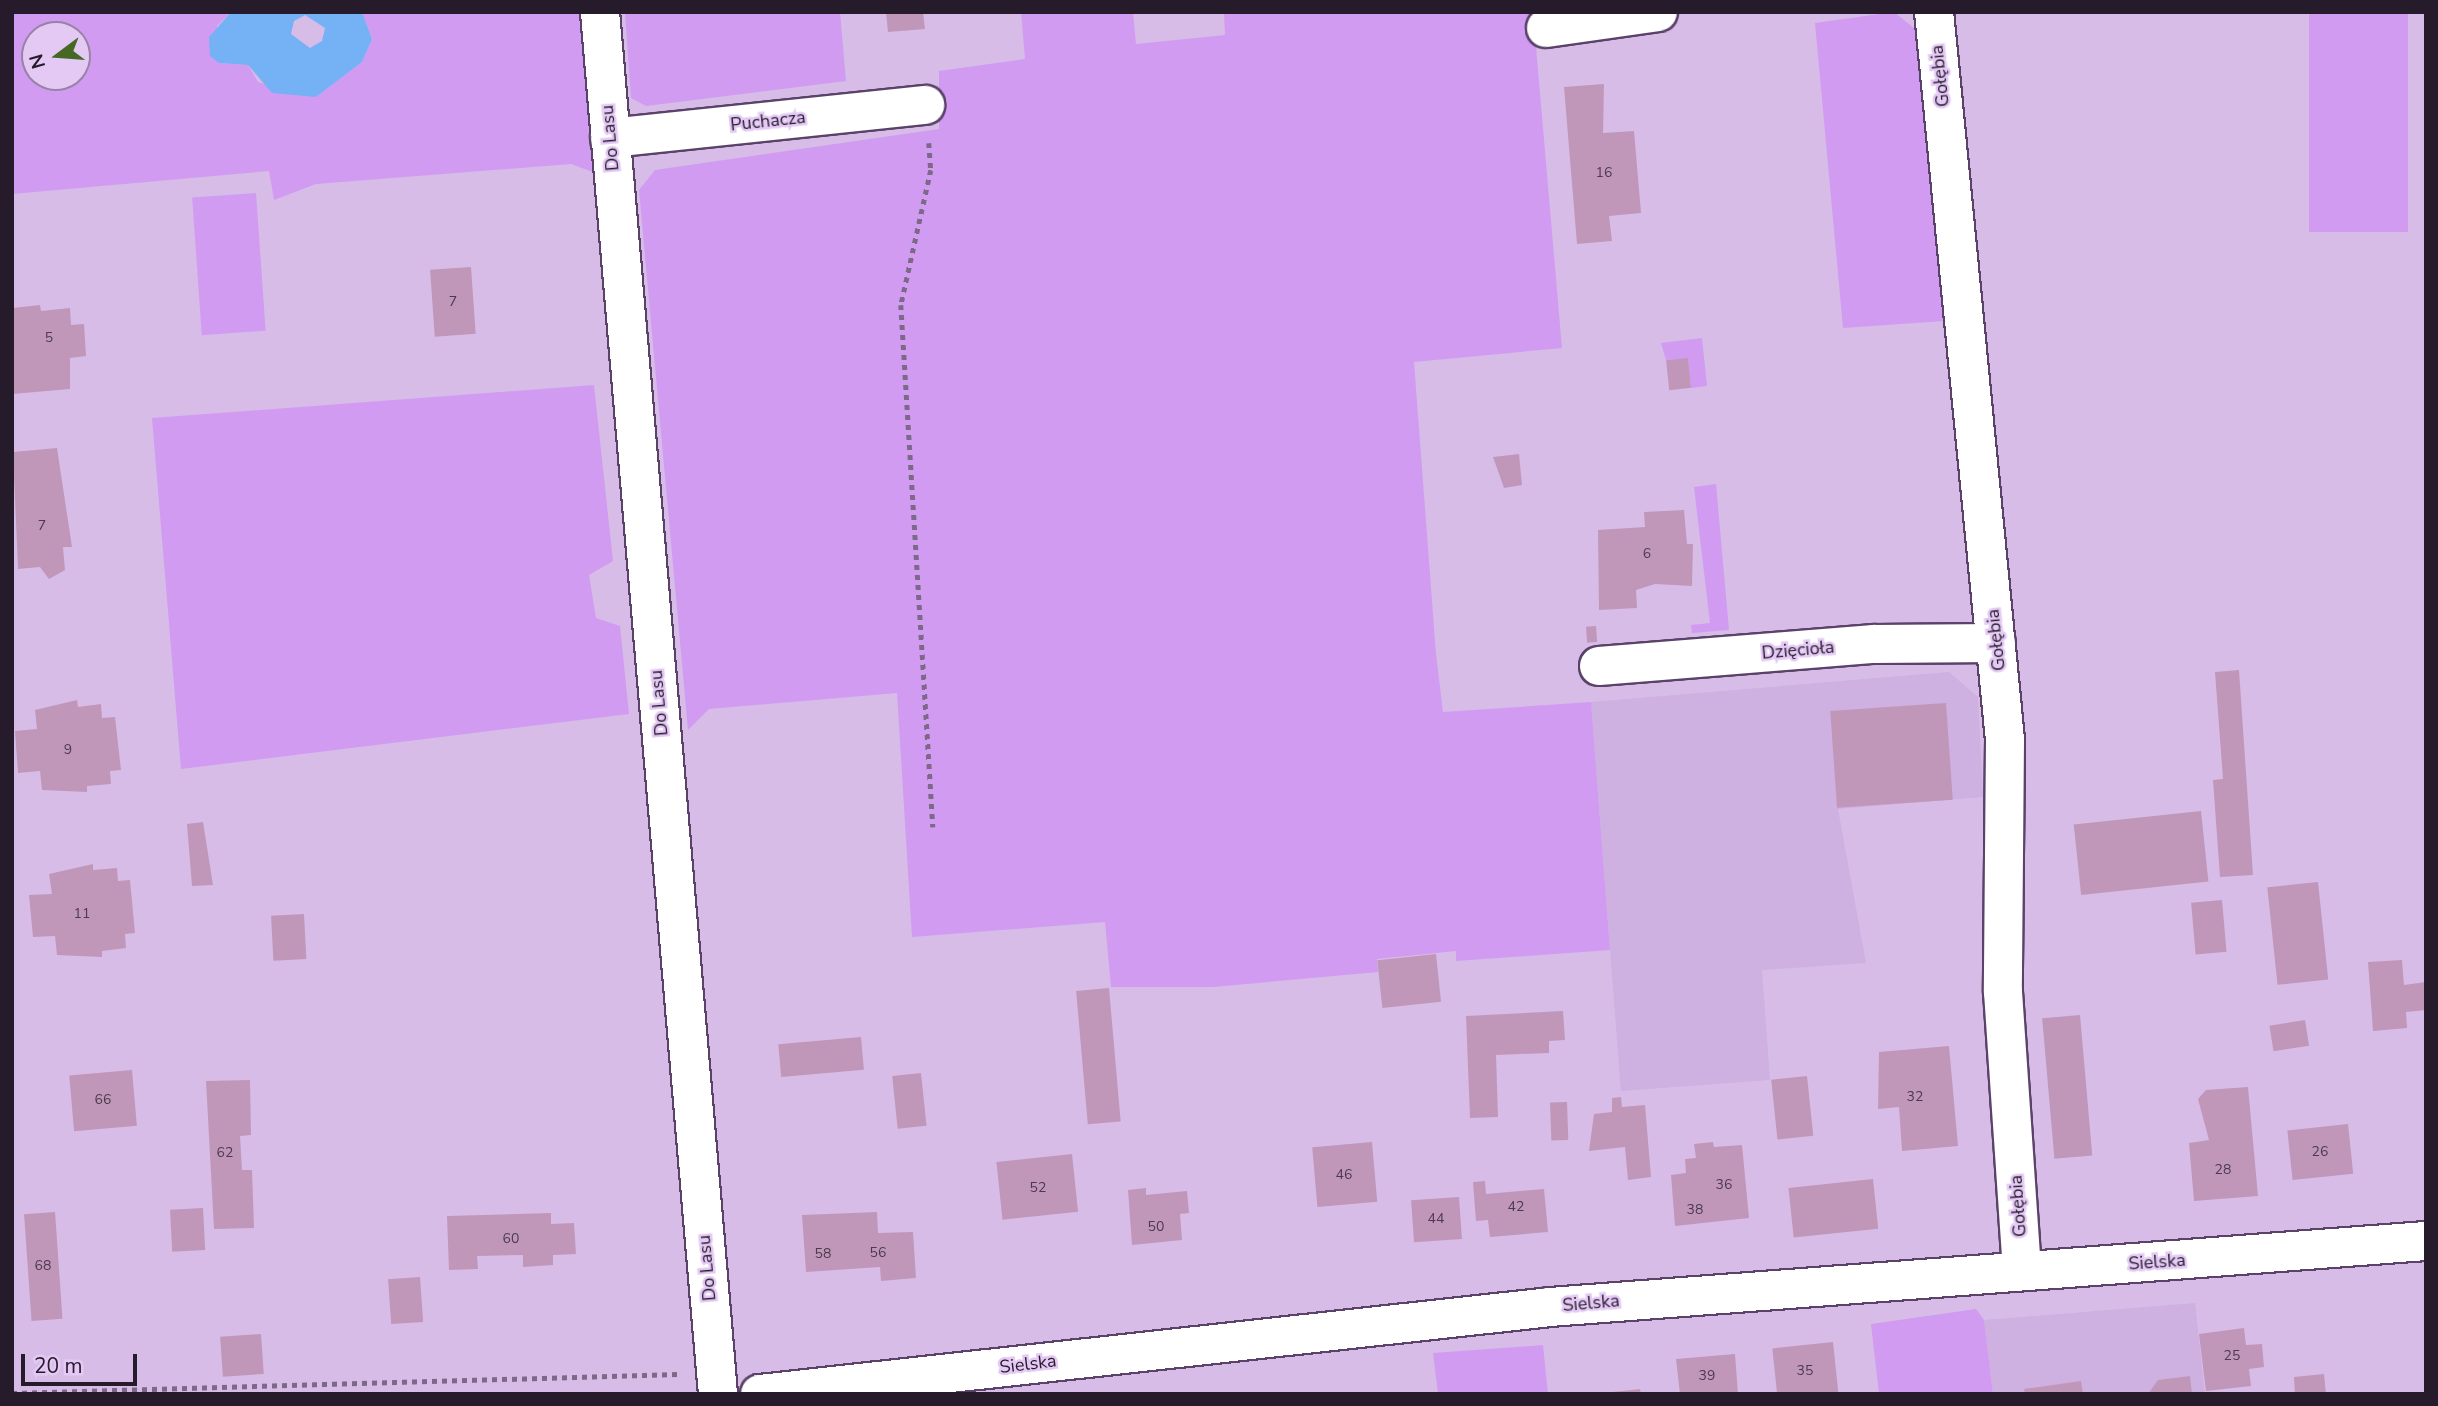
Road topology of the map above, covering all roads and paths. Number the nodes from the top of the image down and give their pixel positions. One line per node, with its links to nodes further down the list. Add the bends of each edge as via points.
1 (600, 12): 6 (street, Do Lasu)
2 (1658, 12): 4 (street)
3 (1934, 12): 7 (street, Gołębia)
4 (1546, 28)
5 (925, 104): 6 (street, Puchacza); 9 (path, via 931,170 901,305)
6 (610, 138): 15 (street, Do Lasu)
7 (1996, 643): 8 (street, Dzięcioła, via 1874,644); 11 (street, Gołębia, via 2008,820 2003,992)
8 (1599, 666)
9 (933, 827)
10 (2426, 1241): 11 (street, Sielska)
11 (2022, 1270): 13 (street, Sielska, via 1550,1307)
12 (685, 1369): 14 (path, via 606,1380)
13 (924, 1385): 16 (street, Sielska)
14 (12, 1393)
15 (718, 1394)
16 (760, 1394)

